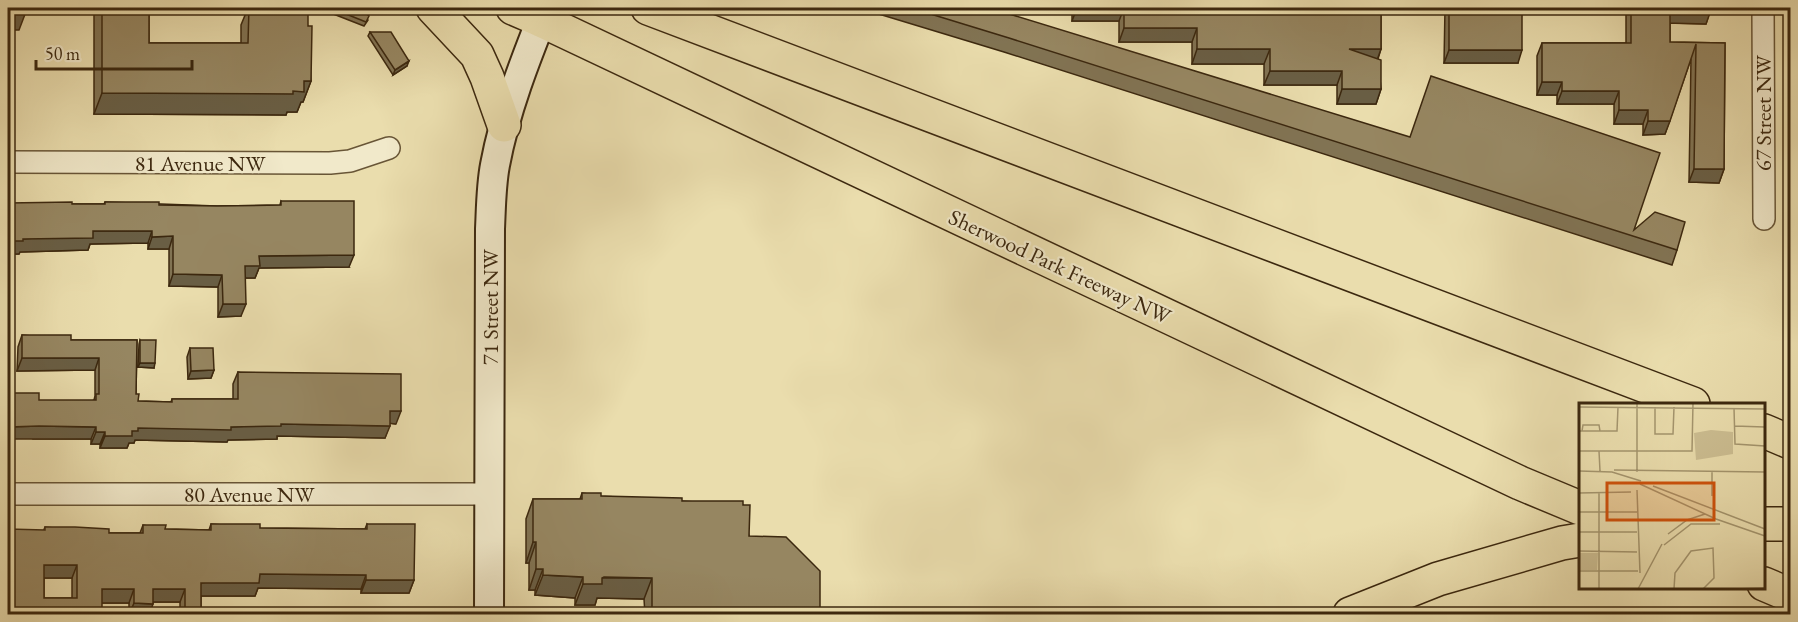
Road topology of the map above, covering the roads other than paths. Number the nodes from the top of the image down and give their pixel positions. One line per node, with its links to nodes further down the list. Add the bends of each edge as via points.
1 (433, 8): 5 (main road, via 477,55)
2 (648, 8): 9 (main road)
3 (1763, 8): 8 (street, 67 Street NW)
4 (533, 12): 5 (street, 71 Street NW, via 531,42); 14 (main road, Sherwood Park Freeway NW, via 1520,483)
5 (504, 125): 13 (street, 71 Street NW, via 495,164 490,229)
6 (389, 148): 7 (street, 81 Avenue NW, via 360,159 330,163)
7 (8, 162)
8 (1764, 219)
9 (1688, 403)
10 (1765, 431): 11 (main road)
11 (1791, 442)
12 (8, 494): 13 (street, 80 Avenue NW)
13 (490, 494): 20 (street, 71 Street NW)
14 (1579, 507)
15 (1765, 524): 16 (main road)
16 (1791, 524)
17 (1579, 540): 21 (main road, via 1438,579)
18 (1765, 584): 19 (main road)
19 (1791, 595)
20 (489, 615)
21 (1350, 615)

